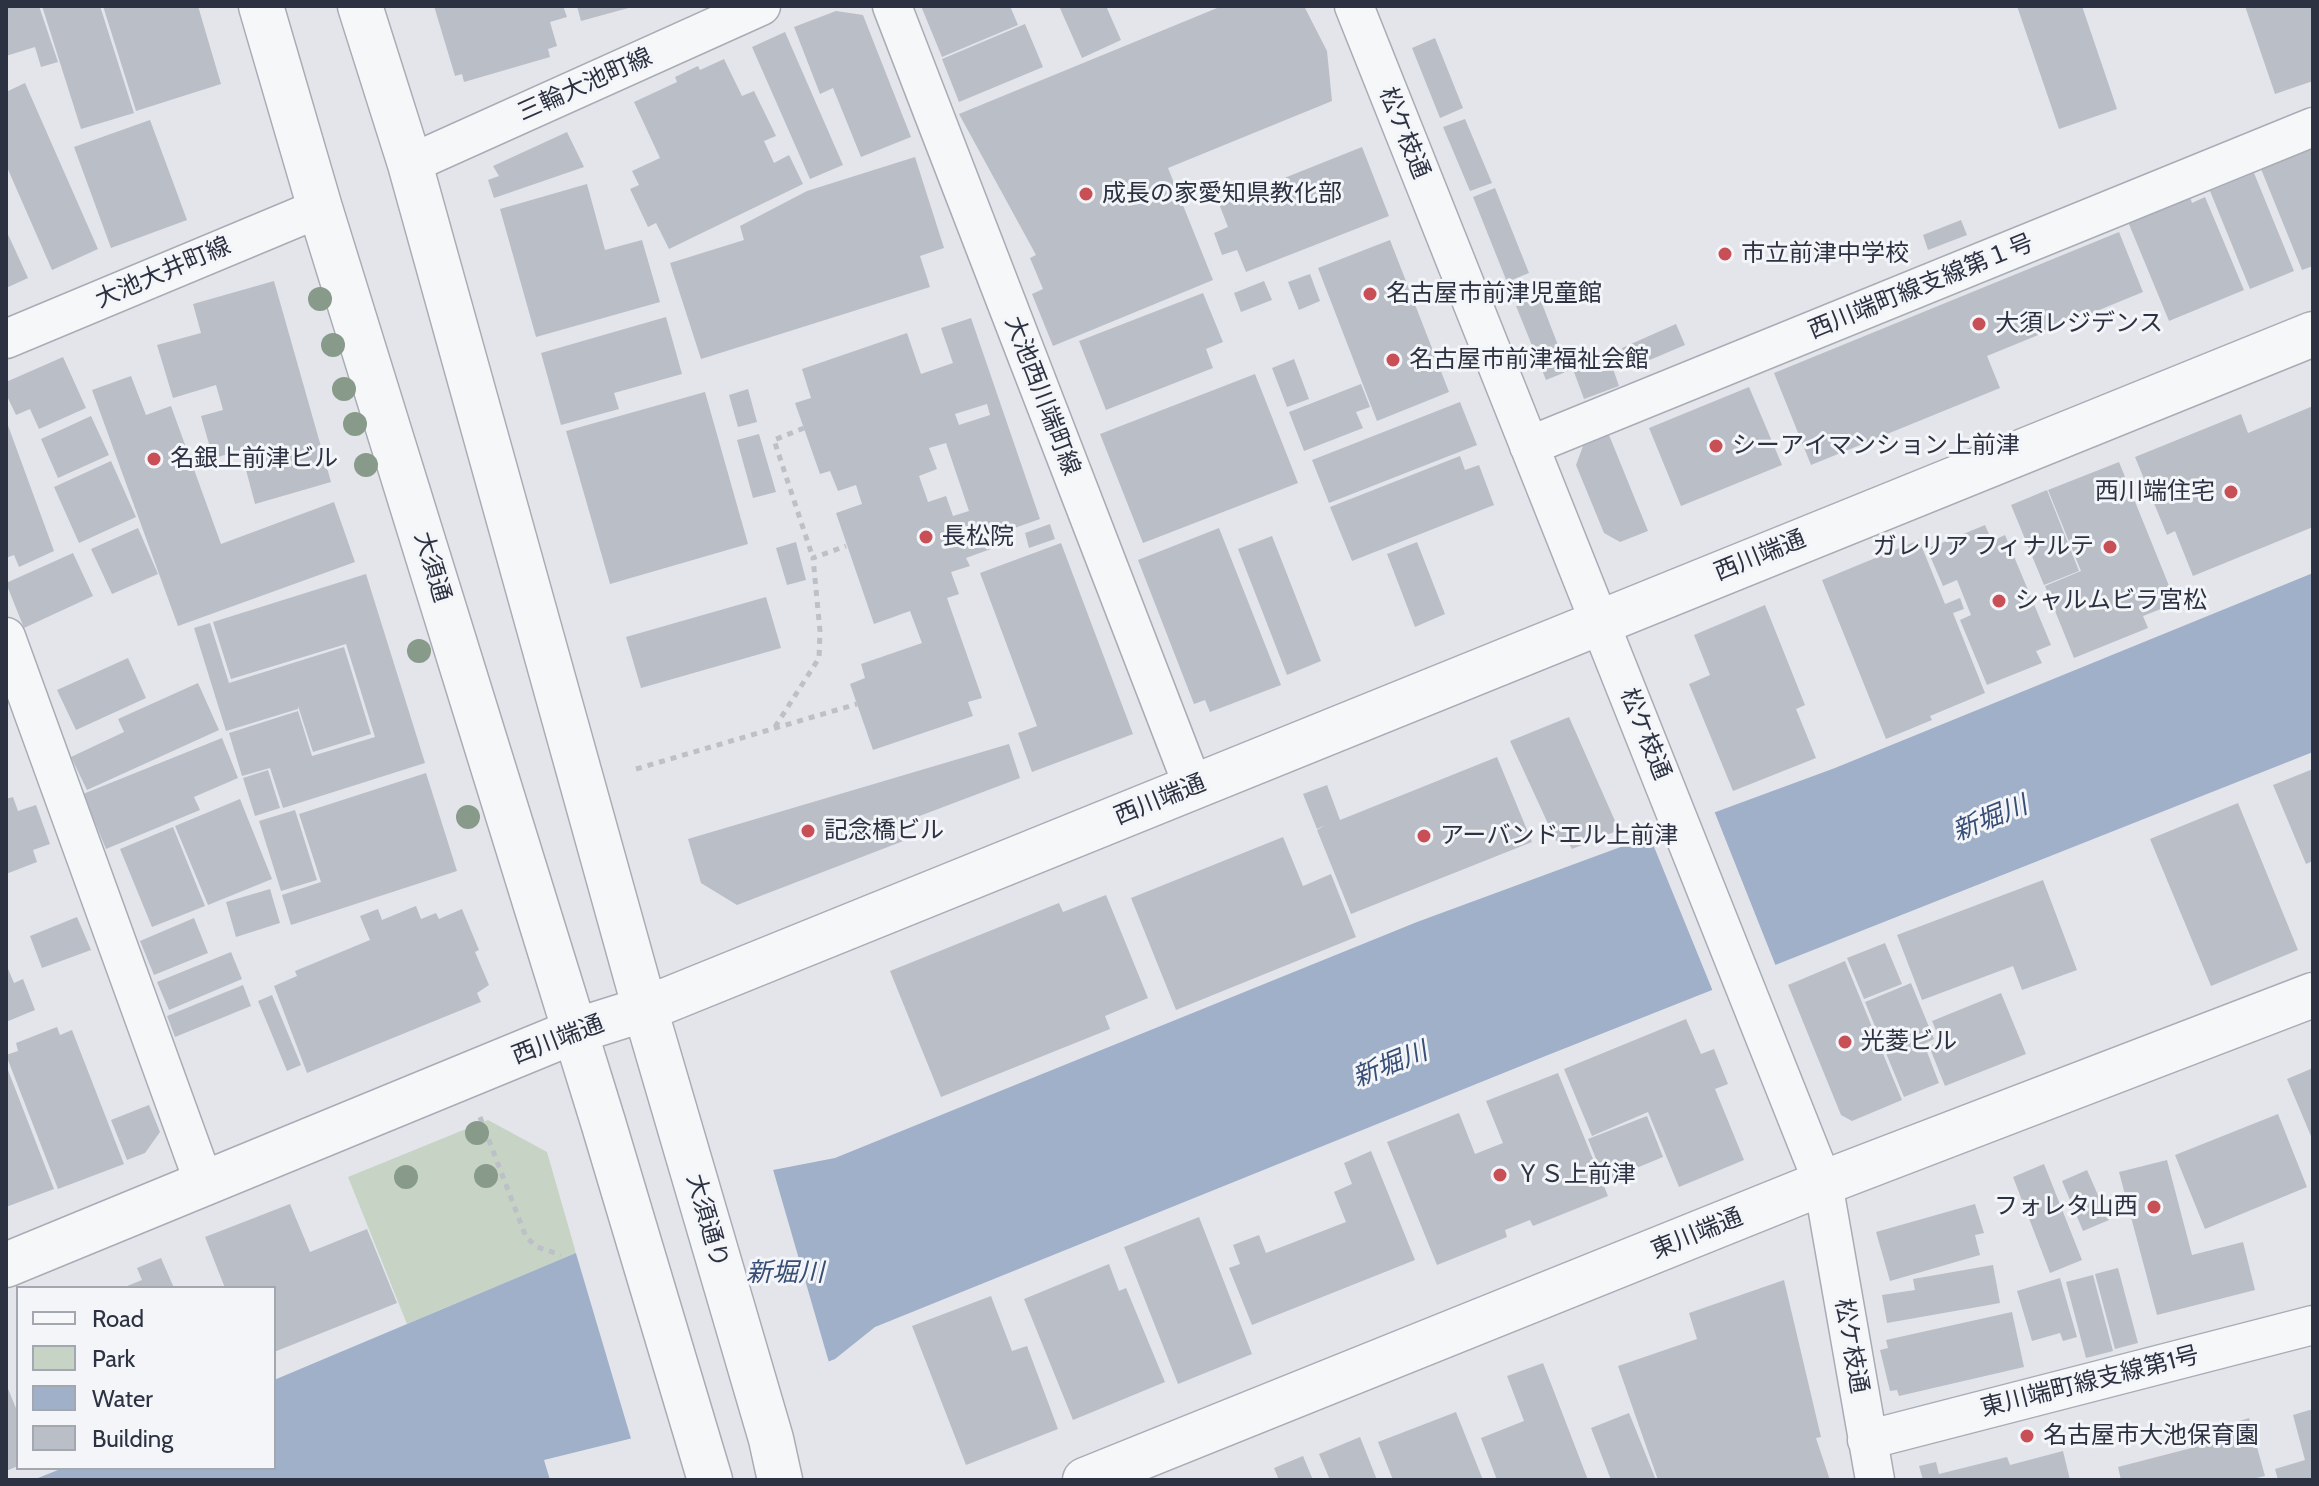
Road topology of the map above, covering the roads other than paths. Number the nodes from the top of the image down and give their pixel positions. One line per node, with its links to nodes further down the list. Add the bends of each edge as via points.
1 (261, 6): 8 (street, 大須通)
2 (360, 6): 7 (street)
3 (761, 6): 7 (street, 三輪大池町線)
4 (892, 6): 14 (street, 大池西川端町線)
5 (1354, 6): 11 (street, 松ケ枝通)
6 (2313, 127): 11 (street, 西川端町線支線第１号)
7 (410, 164): 16 (street)
8 (320, 208): 10 (street, 大池大井町線); 17 (street, 大須通)
9 (2313, 334): 12 (street, 西川端通)
10 (6, 339)
11 (1529, 446): 12 (street, 松ケ枝通)
12 (1599, 621): 14 (street, 西川端通); 19 (street, 松ケ枝通)
13 (6, 637): 18 (street)
14 (1193, 786): 16 (street, 西川端通)
15 (2313, 995): 19 (street, 東川端通)
16 (645, 1009): 17 (street, 西川端通); 23 (street, 大須通り)
17 (575, 1031): 18 (street, 西川端通); 24 (street, 大須通)
18 (204, 1183): 20 (street, 西川端通)
19 (1823, 1183): 22 (street, 松ケ枝通); 25 (street, 東川端通)
20 (6, 1265)
21 (2313, 1325): 22 (street, 東川端町線支線第1号)
22 (1867, 1440): 26 (street, 松ケ枝通)
23 (775, 1460)
24 (708, 1472)
25 (1085, 1480)
26 (1875, 1480)

